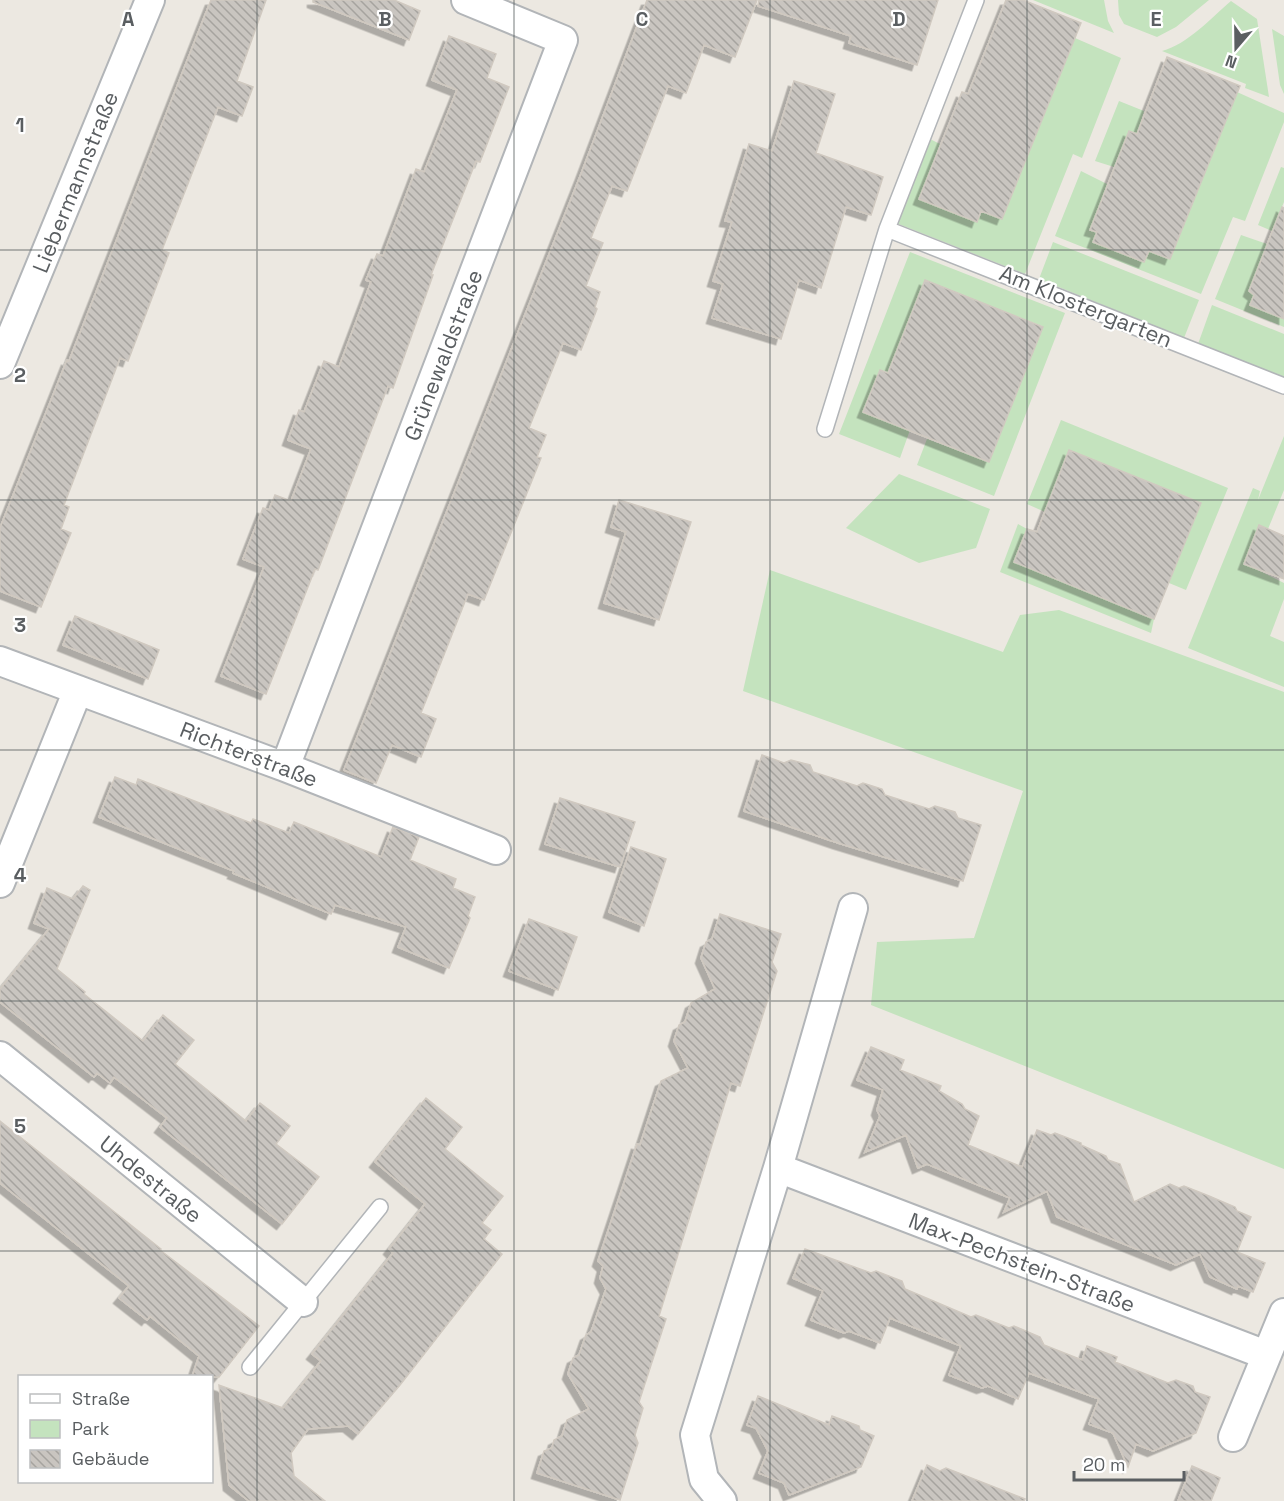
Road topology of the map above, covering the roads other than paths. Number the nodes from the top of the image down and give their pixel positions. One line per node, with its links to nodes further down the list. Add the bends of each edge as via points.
1 (150, 0): 5 (street, Liebermannstraße)
2 (466, 0): 10 (street, Grünewaldstraße, via 563,40)
3 (976, 0): 4 (lane)
4 (887, 228): 6 (lane, Am Klostergarten); 7 (lane)
5 (0, 364)
6 (1284, 386)
7 (825, 429)
8 (0, 661): 9 (street, Richterstraße)
9 (78, 690): 10 (street, Richterstraße); 12 (street)
10 (285, 767): 11 (street, Richterstraße)
11 (496, 850)
12 (0, 882)
13 (853, 908): 15 (street)
14 (0, 1056): 17 (street, Uhdestraße)
15 (778, 1168): 19 (street, Max-Pechstein-Straße); 22 (street, via 695,1435 704,1479)
16 (380, 1207): 17 (lane)
17 (303, 1302): 20 (lane)
18 (1284, 1313): 19 (street)
19 (1266, 1355): 21 (street)
20 (250, 1366)
21 (1233, 1437)
22 (722, 1501)

